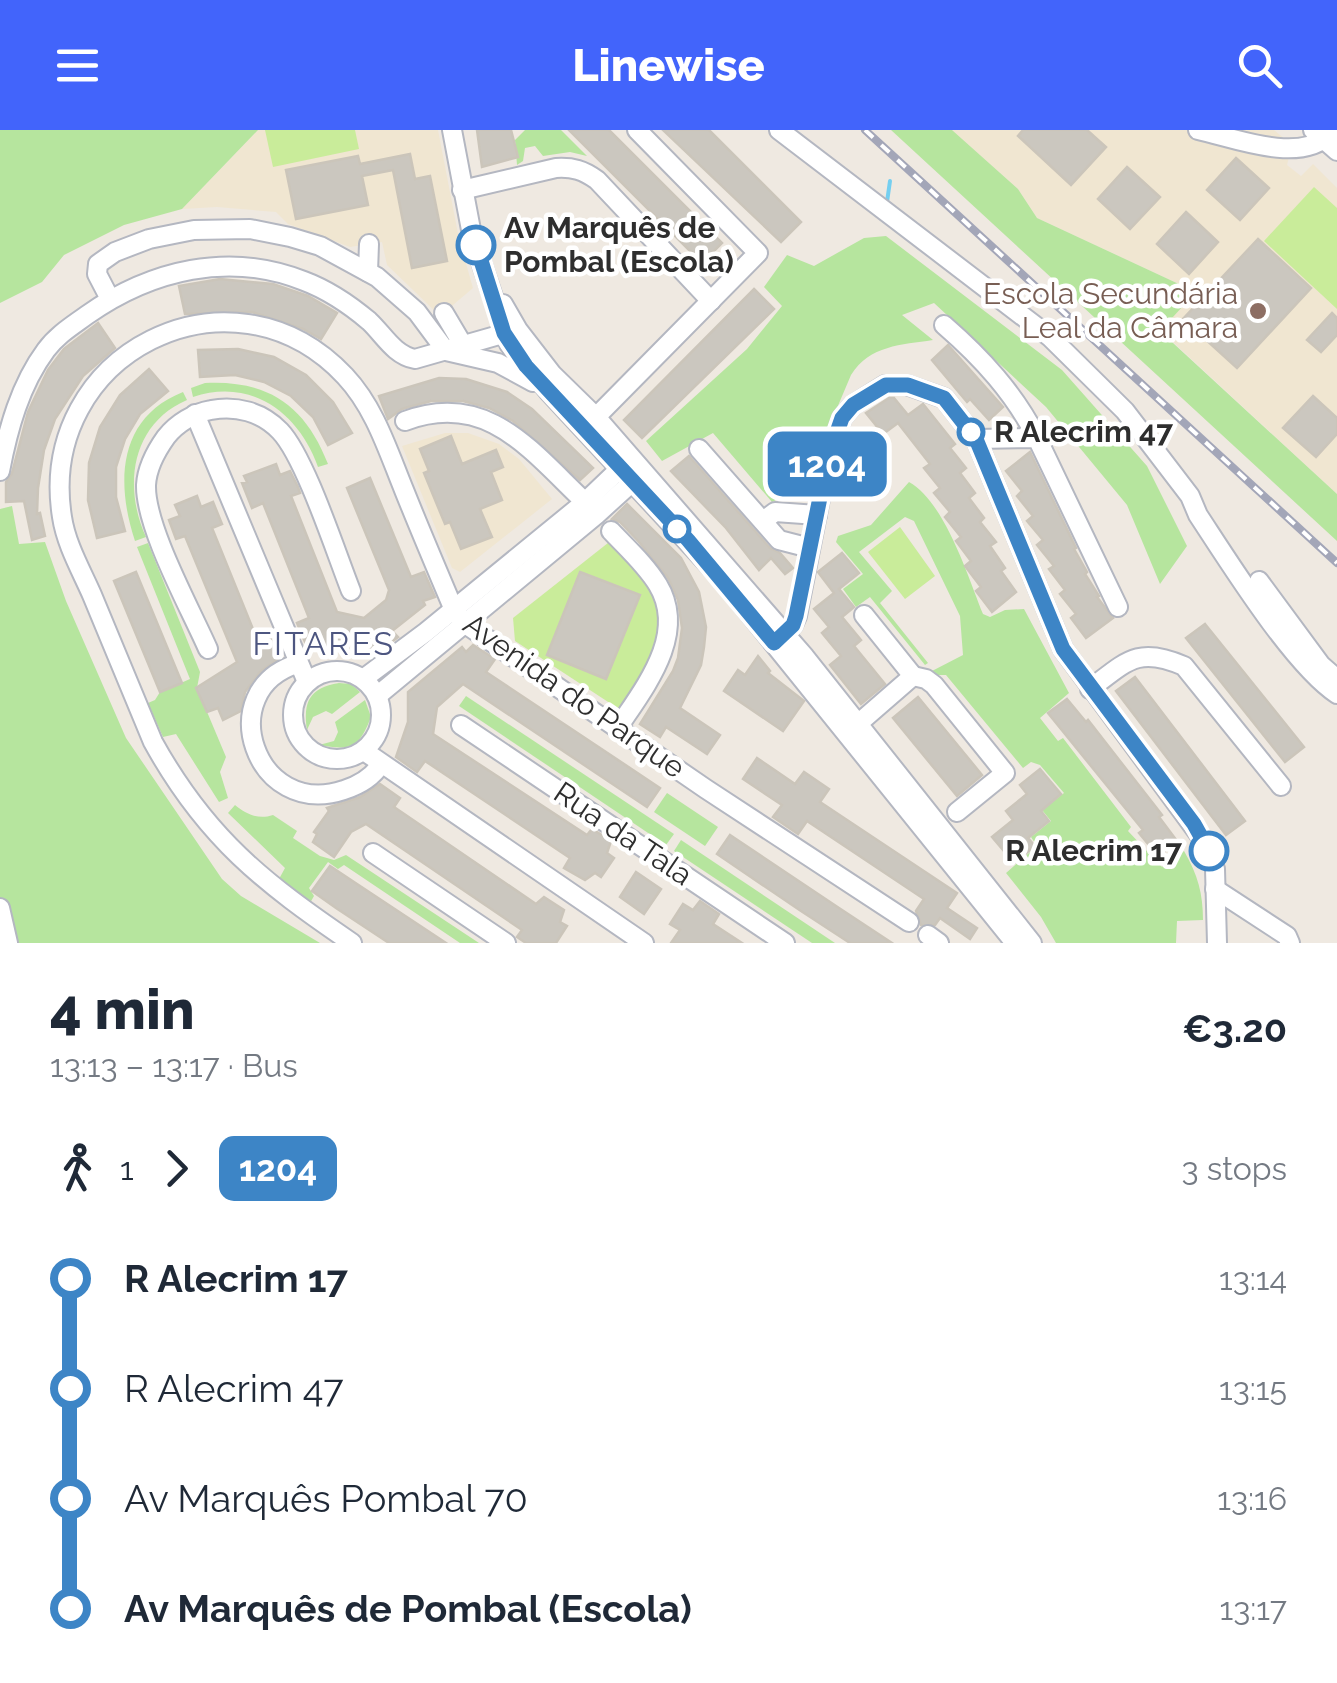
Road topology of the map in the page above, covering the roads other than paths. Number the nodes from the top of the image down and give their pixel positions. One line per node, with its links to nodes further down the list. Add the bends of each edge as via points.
1 (452, 130): 6 (street)
2 (637, 130): 11 (street, via 758,253)
3 (779, 130): 27 (street, via 1050,337 1125,411)
4 (1198, 130): 5 (street, via 1290,150)
5 (1327, 138)
6 (462, 190): 9 (street); 11 (street, via 556,168 584,171)
7 (369, 244): 8 (street)
8 (368, 272): 10 (street, via 290,237 214,228 150,240 102,260 96,271); 16 (street)
9 (485, 273): 14 (street); 15 (street)
10 (110, 298): 16 (street, via 181,270 258,269 306,281 342,300 402,357); 26 (street, via 60,334 39,360 16,409)
11 (711, 301): 20 (street)
12 (444, 314): 16 (street)
13 (944, 325): 22 (street, via 998,377)
14 (511, 336): 15 (street); 17 (street, via 499,354); 18 (street); 20 (street)
15 (483, 338): 16 (street)
16 (454, 348): 17 (street)
17 (481, 359): 18 (street)
18 (548, 391): 25 (street)
19 (195, 414): 33 (street, via 237,408 278,429 294,450); 38 (street, via 158,448 146,490); 39 (street)
20 (596, 417): 25 (street)
21 (405, 421): 28 (street, via 451,411 498,425)
22 (1037, 438): 23 (street); 34 (street)
23 (976, 439): 29 (street, via 944,398 908,385 870,392 842,418); 44 (street, via 1063,649)
24 (699, 449): 30 (street)
25 (632, 470): 28 (street); 36 (street, via 596,516); 37 (street)
26 (0, 471)
27 (1190, 496): 40 (street, via 1206,507); 45 (street, via 1280,631)
28 (585, 502): 36 (street)
29 (817, 514): 30 (street, via 774,512); 32 (street)
30 (762, 521): 32 (street, via 784,542)
31 (611, 531): 49 (street, via 660,588 668,625 651,679)
32 (810, 548): 37 (street, via 800,598)
33 (351, 591)
34 (1118, 608)
35 (864, 616): 41 (street)
36 (459, 617): 42 (street); 46 (street); 49 (street, Avenida do Parque); 59 (street, Avenida do Parque, via 368,406 316,350 248,324 217,321 165,333 108,369 75,412 60,471 62,516 153,742 224,843 265,882)
37 (773, 631): 48 (street)
38 (208, 649)
39 (298, 664): 43 (street); 51 (street, via 276,673 253,708 250,730 267,771 291,790 316,797 355,787)
40 (1333, 674)
41 (913, 676): 48 (street); 53 (street, via 934,685 1005,773)
42 (363, 679): 43 (street, via 328,672); 46 (street)
43 (307, 682): 50 (street, via 294,705 302,743 338,760)
44 (1090, 689): 52 (street, via 1144,655 1184,666); 55 (street, via 1194,824 1213,860)
45 (1337, 694)
46 (378, 696): 50 (street, via 379,732)
47 (461, 726): 62 (street, Rua da Tala)
48 (854, 728): 63 (street); 64 (street)
49 (618, 729): 57 (street, Avenida do Parque)
50 (364, 751): 51 (street)
51 (381, 764): 61 (street)
52 (1281, 786)
53 (958, 812)
54 (373, 854): 60 (street)
55 (1215, 888): 65 (street); 66 (street)
56 (0, 908): 58 (street)
57 (908, 922)
58 (8, 943)
59 (352, 943)
60 (506, 943)
61 (644, 943)
62 (785, 943)
63 (1016, 943)
64 (1032, 943)
65 (1217, 943)
66 (1290, 943)

